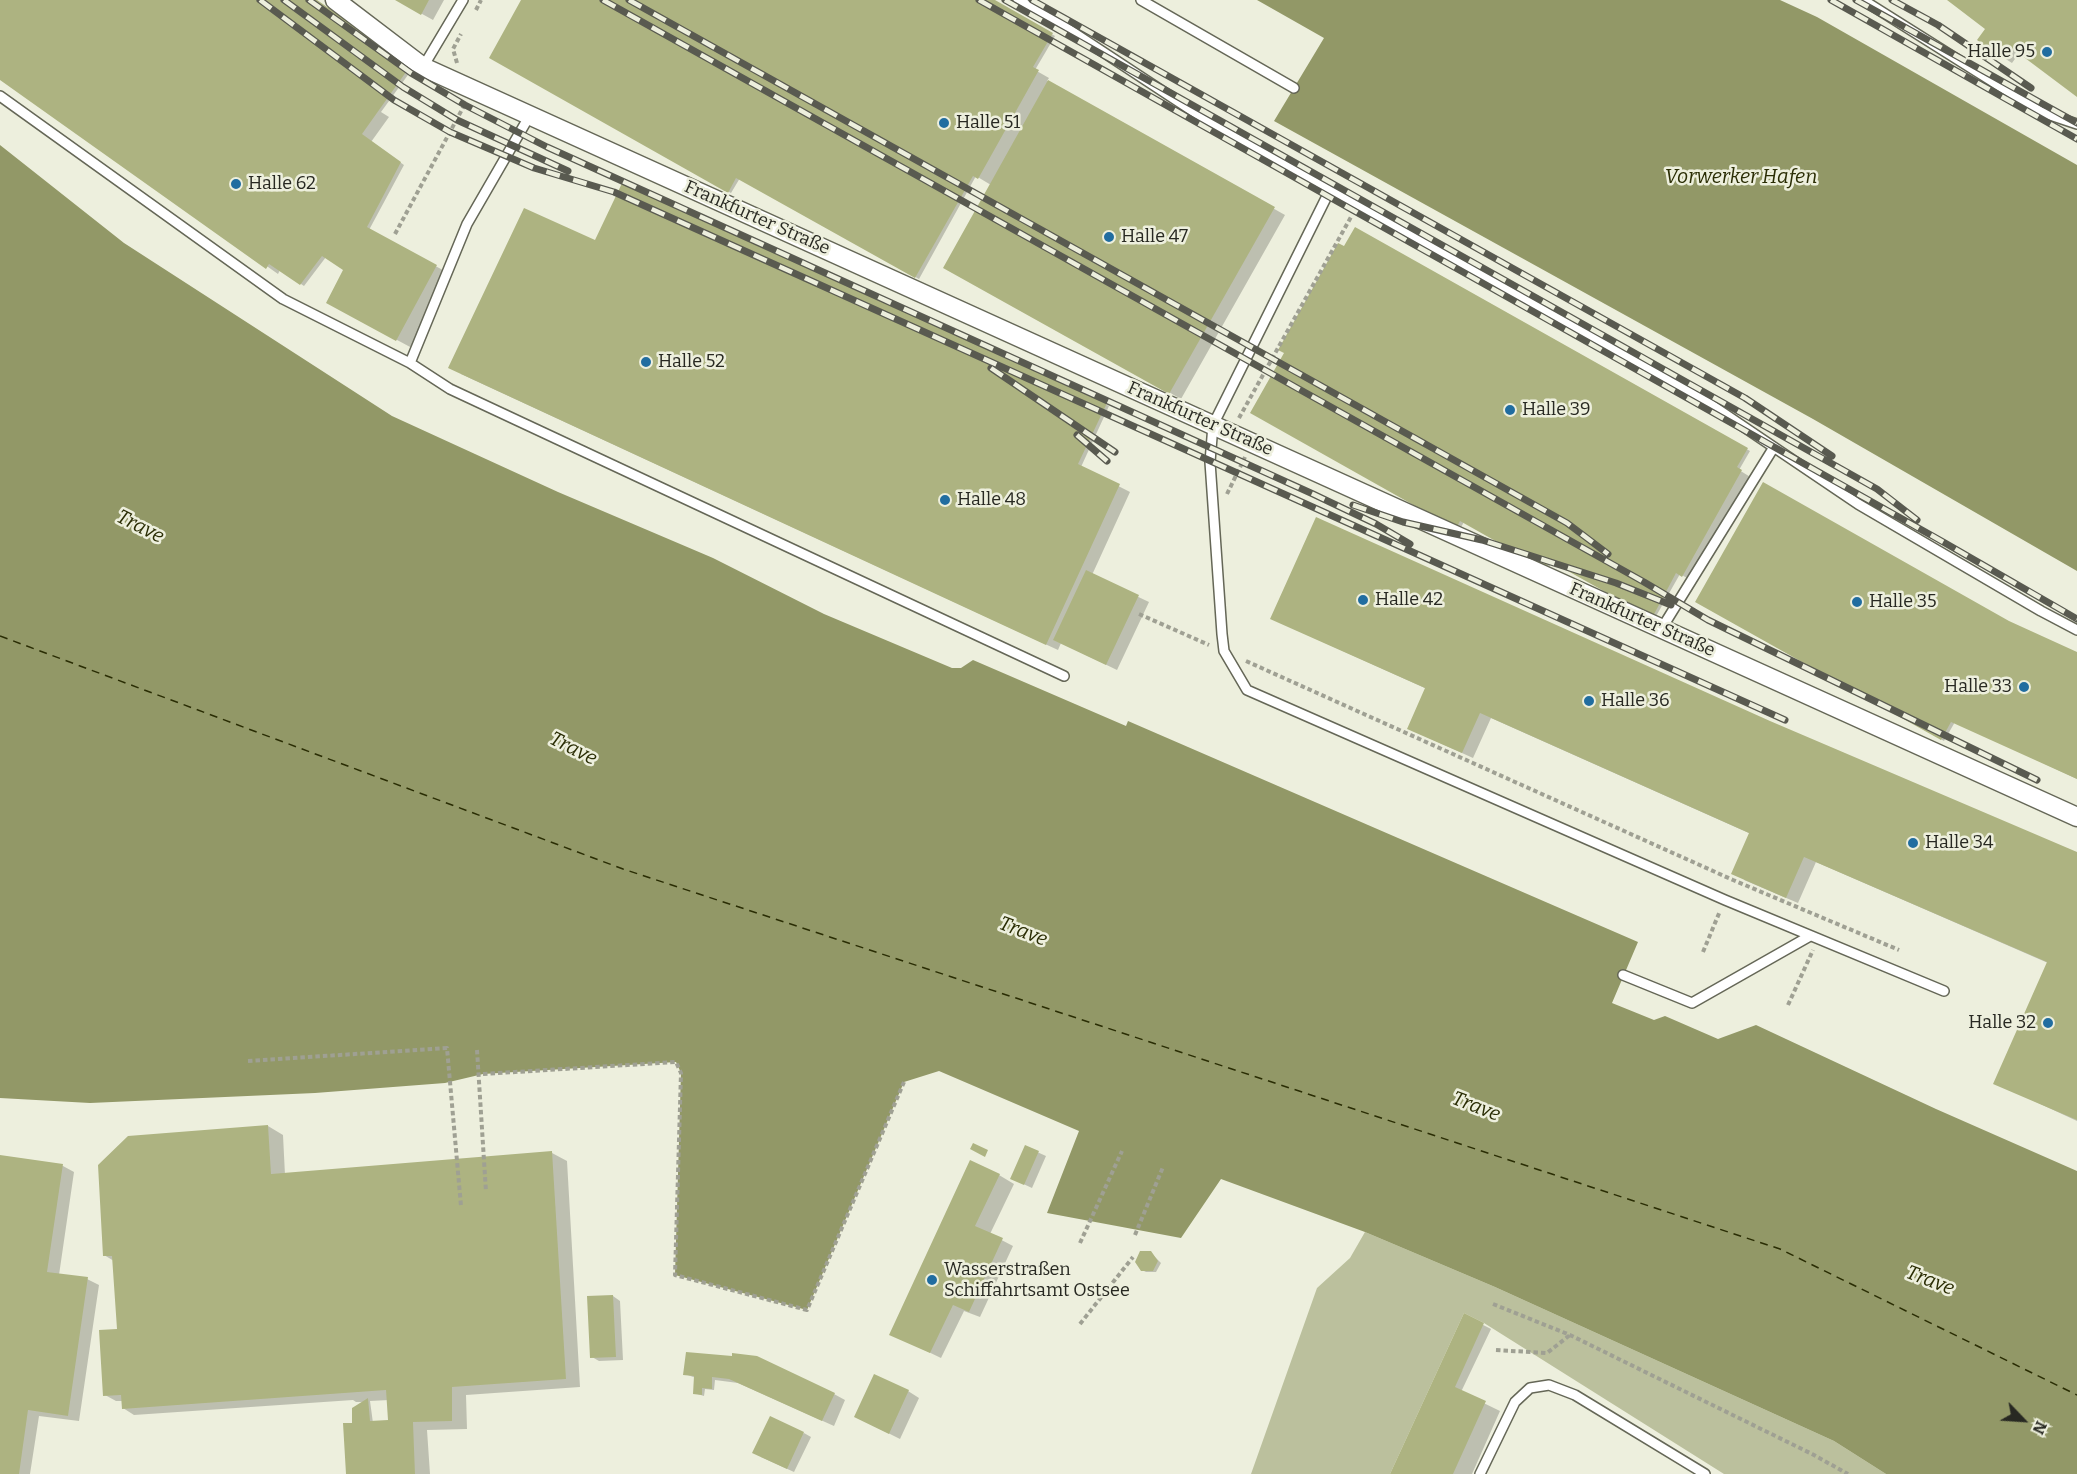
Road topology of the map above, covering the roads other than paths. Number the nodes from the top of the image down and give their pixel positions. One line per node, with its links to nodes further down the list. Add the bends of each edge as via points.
1 (335, 0): 6 (street, Frankfurter Straße)
2 (463, 0): 6 (lane)
3 (1018, 0): 11 (lane, via 1211,123)
4 (1141, 0): 7 (lane)
5 (1863, 0): 10 (lane, via 2041,112)
6 (423, 67): 9 (street, Frankfurter Straße)
7 (1294, 88)
8 (0, 96): 12 (lane, via 283,298)
9 (530, 115): 12 (lane, via 467,224); 13 (street, Frankfurter Straße)
10 (2077, 124)
11 (1330, 190): 13 (lane); 14 (lane, via 1707,402)
12 (410, 363): 17 (lane, via 450,388)
13 (1213, 425): 15 (street, Frankfurter Straße); 19 (lane, via 1210,462 1224,651 1247,690)
14 (1774, 447): 15 (lane); 16 (lane, via 1858,504)
15 (1662, 628): 18 (street, Frankfurter Straße)
16 (2077, 630)
17 (1064, 676)
18 (2077, 817)
19 (1814, 937): 20 (lane, via 1692,1003); 21 (lane)
20 (1623, 975)
21 (1944, 991)
22 (1480, 1474): 23 (lane, via 1515,1402 1530,1388 1549,1385 1575,1395)
23 (1705, 1474)

